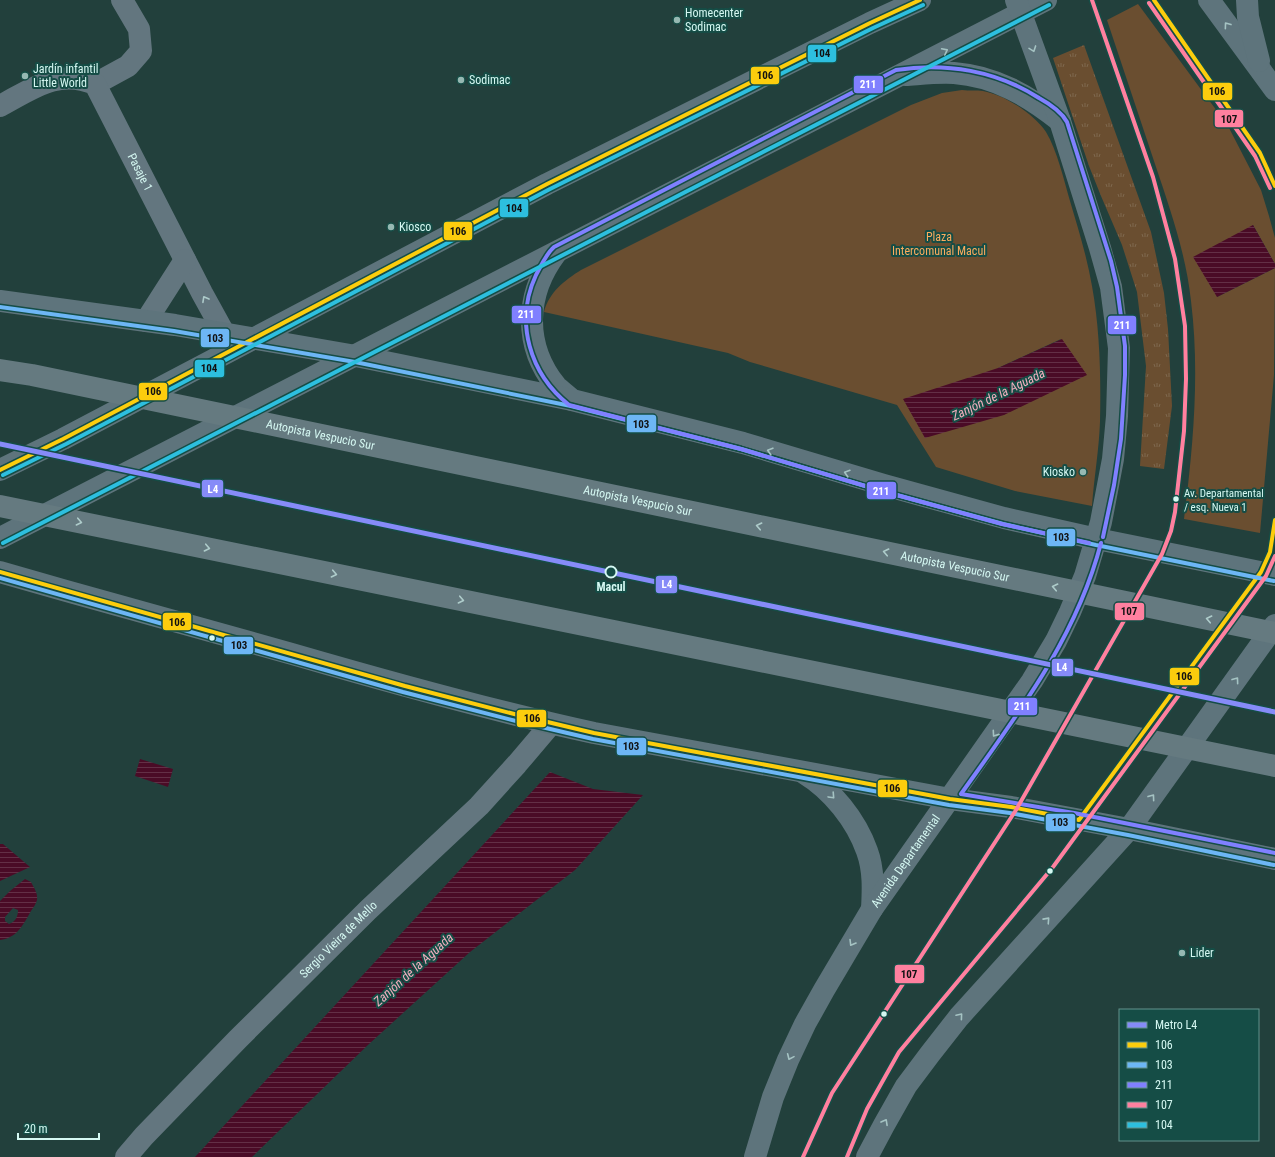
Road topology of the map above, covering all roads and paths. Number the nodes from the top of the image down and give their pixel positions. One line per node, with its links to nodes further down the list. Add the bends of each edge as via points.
1 (122, 0): 8 (street, via 139,29 141,51 128,66)
2 (920, 0): 17 (main road, via 862,26 547,184)
3 (1046, 0): 6 (main road)
4 (1209, 0): 9 (main road, one-way to 4)
5 (1247, 0): 9 (main road, via 1253,41)
6 (1018, 6): 7 (main road, one-way to 6); 11 (main road, Avenida Departamental, one-way to 11)
7 (898, 76): 11 (main road, via 930,73 979,77 1024,94); 12 (main road)
8 (95, 84): 10 (street, via 84,80 60,78); 13 (street, Pasaje 1)
9 (1271, 84)
10 (0, 106)
11 (1060, 121): 24 (main road, Avenida Departamental, via 1111,287 1119,348 1113,459)
12 (557, 252): 18 (main road); 20 (main road, via 546,266 534,297 532,332 545,370)
13 (185, 260): 15 (street); 16 (street, Pasaje 1, one-way to 13)
14 (0, 301): 15 (main road)
15 (146, 321): 16 (main road)
16 (224, 333): 17 (main road)
17 (254, 338): 18 (main road); 21 (main road)
18 (356, 356): 20 (main road); 23 (main road)
19 (0, 370): 28 (highway, Autopista Vespucio Sur, one-way to 19)
20 (572, 400): 24 (main road, one-way to 20, via 1004,518 743,443)
21 (0, 470)
22 (0, 506): 30 (highway, one-way to 30)
23 (0, 538)
24 (1096, 539): 26 (main road); 32 (main road, Avenida Departamental, one-way to 32, via 1085,576 1056,642)
25 (0, 572): 29 (main road, via 382,680)
26 (1275, 575)
27 (1275, 625): 33 (main road, one-way to 27)
28 (1275, 633)
29 (551, 724): 31 (main road); 36 (street, Sergio Vieira de Mello, via 479,806 368,910)
30 (1275, 766)
31 (802, 771): 32 (main road); 35 (main road, one-way to 35, via 817,781 835,799 849,816 860,836 871,869)
32 (950, 799): 33 (main road, via 1011,807); 35 (main road, Avenida Departamental)
33 (1129, 829): 34 (main road); 38 (main road, one-way to 33, via 906,1086 959,1017)
34 (1275, 859)
35 (872, 909): 37 (main road, Avenida Departamental, one-way to 37, via 804,1024 773,1097)
36 (126, 1157)
37 (755, 1157)
38 (867, 1157)

